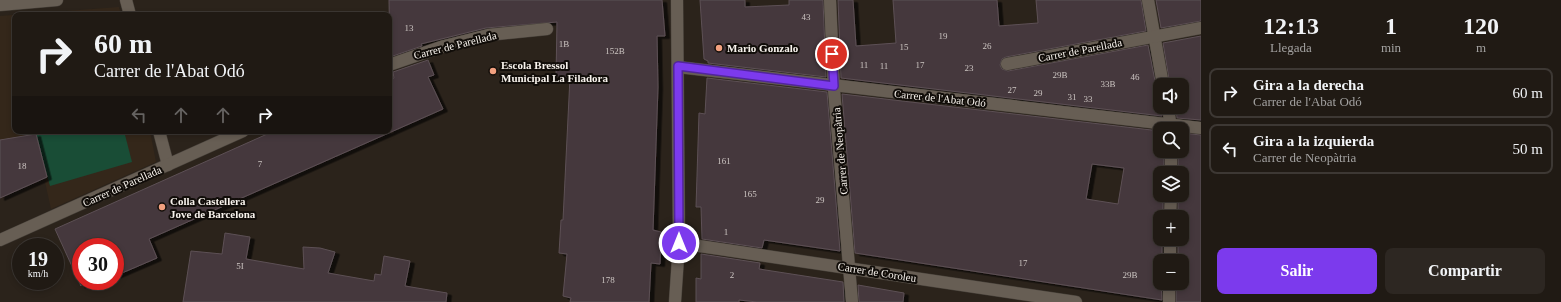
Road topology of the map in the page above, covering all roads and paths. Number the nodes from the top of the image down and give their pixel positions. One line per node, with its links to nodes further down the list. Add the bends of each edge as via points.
1 (57, 0): 6 (street)
2 (126, 0): 7 (street)
3 (677, 0): 13 (street)
4 (830, 0): 15 (street, Carrer de Neopàtria)
5 (1148, 0): 10 (street)
6 (0, 5)
7 (129, 12)
8 (1201, 28): 10 (street, Carrer de Parellada)
9 (547, 29): 11 (street, Carrer de Parellada, via 488,35 444,46)
10 (1154, 37): 12 (street, Carrer de Parellada); 14 (street)
11 (392, 64)
12 (1007, 64)
13 (678, 66): 15 (street, Carrer de l'Abat Odó); 23 (street)
14 (1162, 78)
15 (834, 86): 16 (street, Carrer de l'Abat Odó); 24 (street, Carrer de Neopàtria)
16 (1153, 125)
17 (1189, 128): 18 (street, Carrer de l'Abat Odó)
18 (1201, 128)
19 (160, 134): 21 (street)
20 (236, 134): 21 (street, Carrer de Parellada)
21 (168, 165): 22 (street, Carrer de Parellada)
22 (0, 240)
23 (679, 243): 24 (street, Carrer de Coroleu); 26 (street)
24 (849, 268): 27 (street, Carrer de Neopàtria); 28 (street, Carrer de Coroleu)
25 (1169, 290): 29 (street)
26 (675, 302)
27 (852, 302)
28 (1076, 302)
29 (1169, 302)

